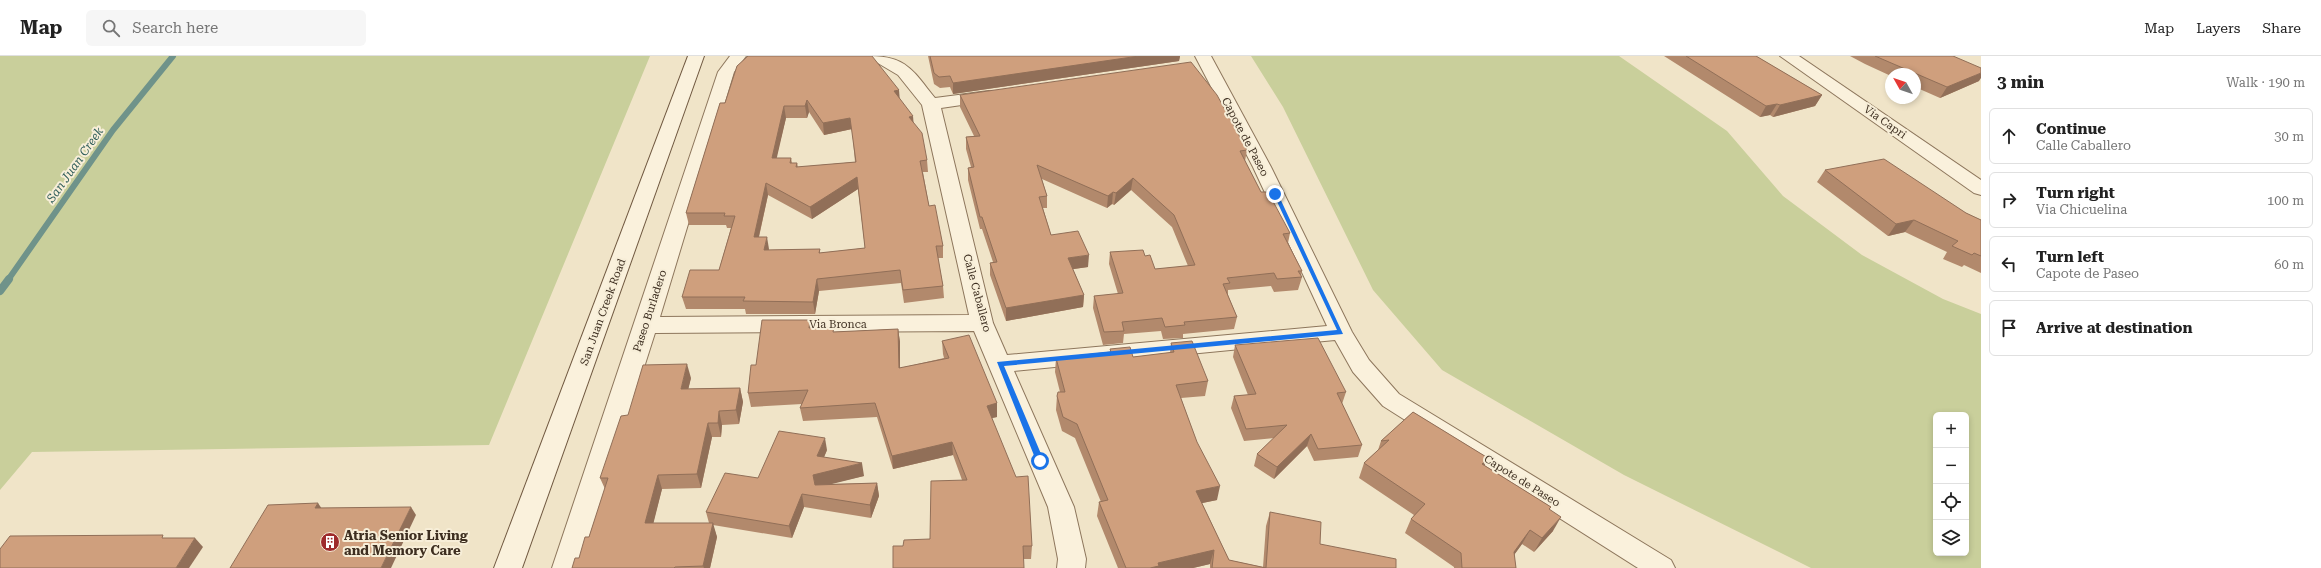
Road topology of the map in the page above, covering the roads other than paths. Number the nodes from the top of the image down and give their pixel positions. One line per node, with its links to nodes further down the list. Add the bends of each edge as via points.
1 (696, 56): 13 (street, San Juan Creek Road)
2 (738, 56): 10 (street, Paseo Burladero, via 726,72)
3 (877, 56): 7 (street, Calle Caballero, via 904,71)
4 (1788, 56): 8 (street, Via Capri)
5 (1201, 62): 11 (street, Capote de Paseo, via 1262,167)
6 (1002, 94): 7 (street)
7 (931, 104): 9 (street, Calle Caballero)
8 (1981, 189)
9 (982, 324): 10 (street, Via Bronca); 12 (street, Calle Caballero)
10 (646, 325): 14 (street, Paseo Burladero)
11 (1341, 332): 12 (street); 16 (street, Capote de Paseo, via 1361,366 1391,400)
12 (1000, 364): 15 (street, Calle Caballero, via 1061,506 1072,559)
13 (508, 568)
14 (566, 568)
15 (1071, 568)
16 (1661, 568)

